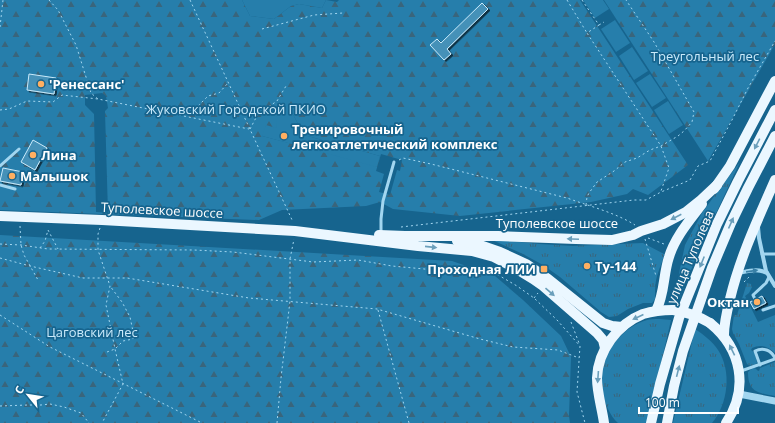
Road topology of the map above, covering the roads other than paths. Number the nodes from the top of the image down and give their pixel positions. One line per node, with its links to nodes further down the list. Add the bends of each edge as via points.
1 (775, 81): 9 (main road, via 730,166)
2 (775, 110): 36 (main road, улица Туполева, one-way to 36, via 717,224 679,318)
3 (775, 136): 37 (main road, улица Туполева, one-way to 3, via 683,351 712,268 744,195)
4 (19, 149): 6 (lane)
5 (394, 162): 14 (lane, via 383,201)
6 (0, 166)
7 (775, 180): 12 (main road)
8 (0, 185): 10 (lane)
9 (717, 185): 15 (main road, Туполевское шоссе, one-way to 15, via 686,212 663,224 612,240); 24 (main road, via 673,245)
10 (15, 189)
11 (0, 216): 13 (main road, Туполевское шоссе)
12 (757, 221): 16 (street); 18 (main road)
13 (322, 234): 14 (main road, Туполевское шоссе); 27 (main road, Туполевское шоссе, one-way to 27, via 472,251 494,258 543,286 597,333)
14 (382, 235): 15 (main road, Туполевское шоссе)
15 (403, 236): 25 (main road, Туполевское шоссе, via 474,243 500,252 526,264 548,279 603,323)
16 (762, 254): 17 (lane); 19 (street)
17 (775, 254)
18 (737, 274): 19 (street, one-way to 19, via 756,269); 26 (main road)
19 (768, 275): 20 (street); 21 (lane, via 766,283 753,295)
20 (775, 286)
21 (755, 299)
22 (775, 306): 23 (lane)
23 (763, 310)
24 (656, 311): 25 (main road, one-way to 25, via 644,314); 26 (main road, bridge, via 673,310 699,316)
25 (622, 327): 27 (main road)
26 (724, 335): 30 (main road, one-way to 26, via 731,346)
27 (605, 348): 33 (main road, one-way to 33, via 597,376)
28 (775, 358): 29 (lane); 29 (lane, via 768,350 758,349 755,351)
29 (760, 365): 30 (lane)
30 (739, 372): 31 (main road)
31 (739, 394): 32 (street); 38 (main road)
32 (775, 401)
33 (601, 406): 34 (main road); 35 (main road)
34 (604, 423)
35 (611, 423)
36 (651, 423)
37 (667, 423)
38 (726, 423)

